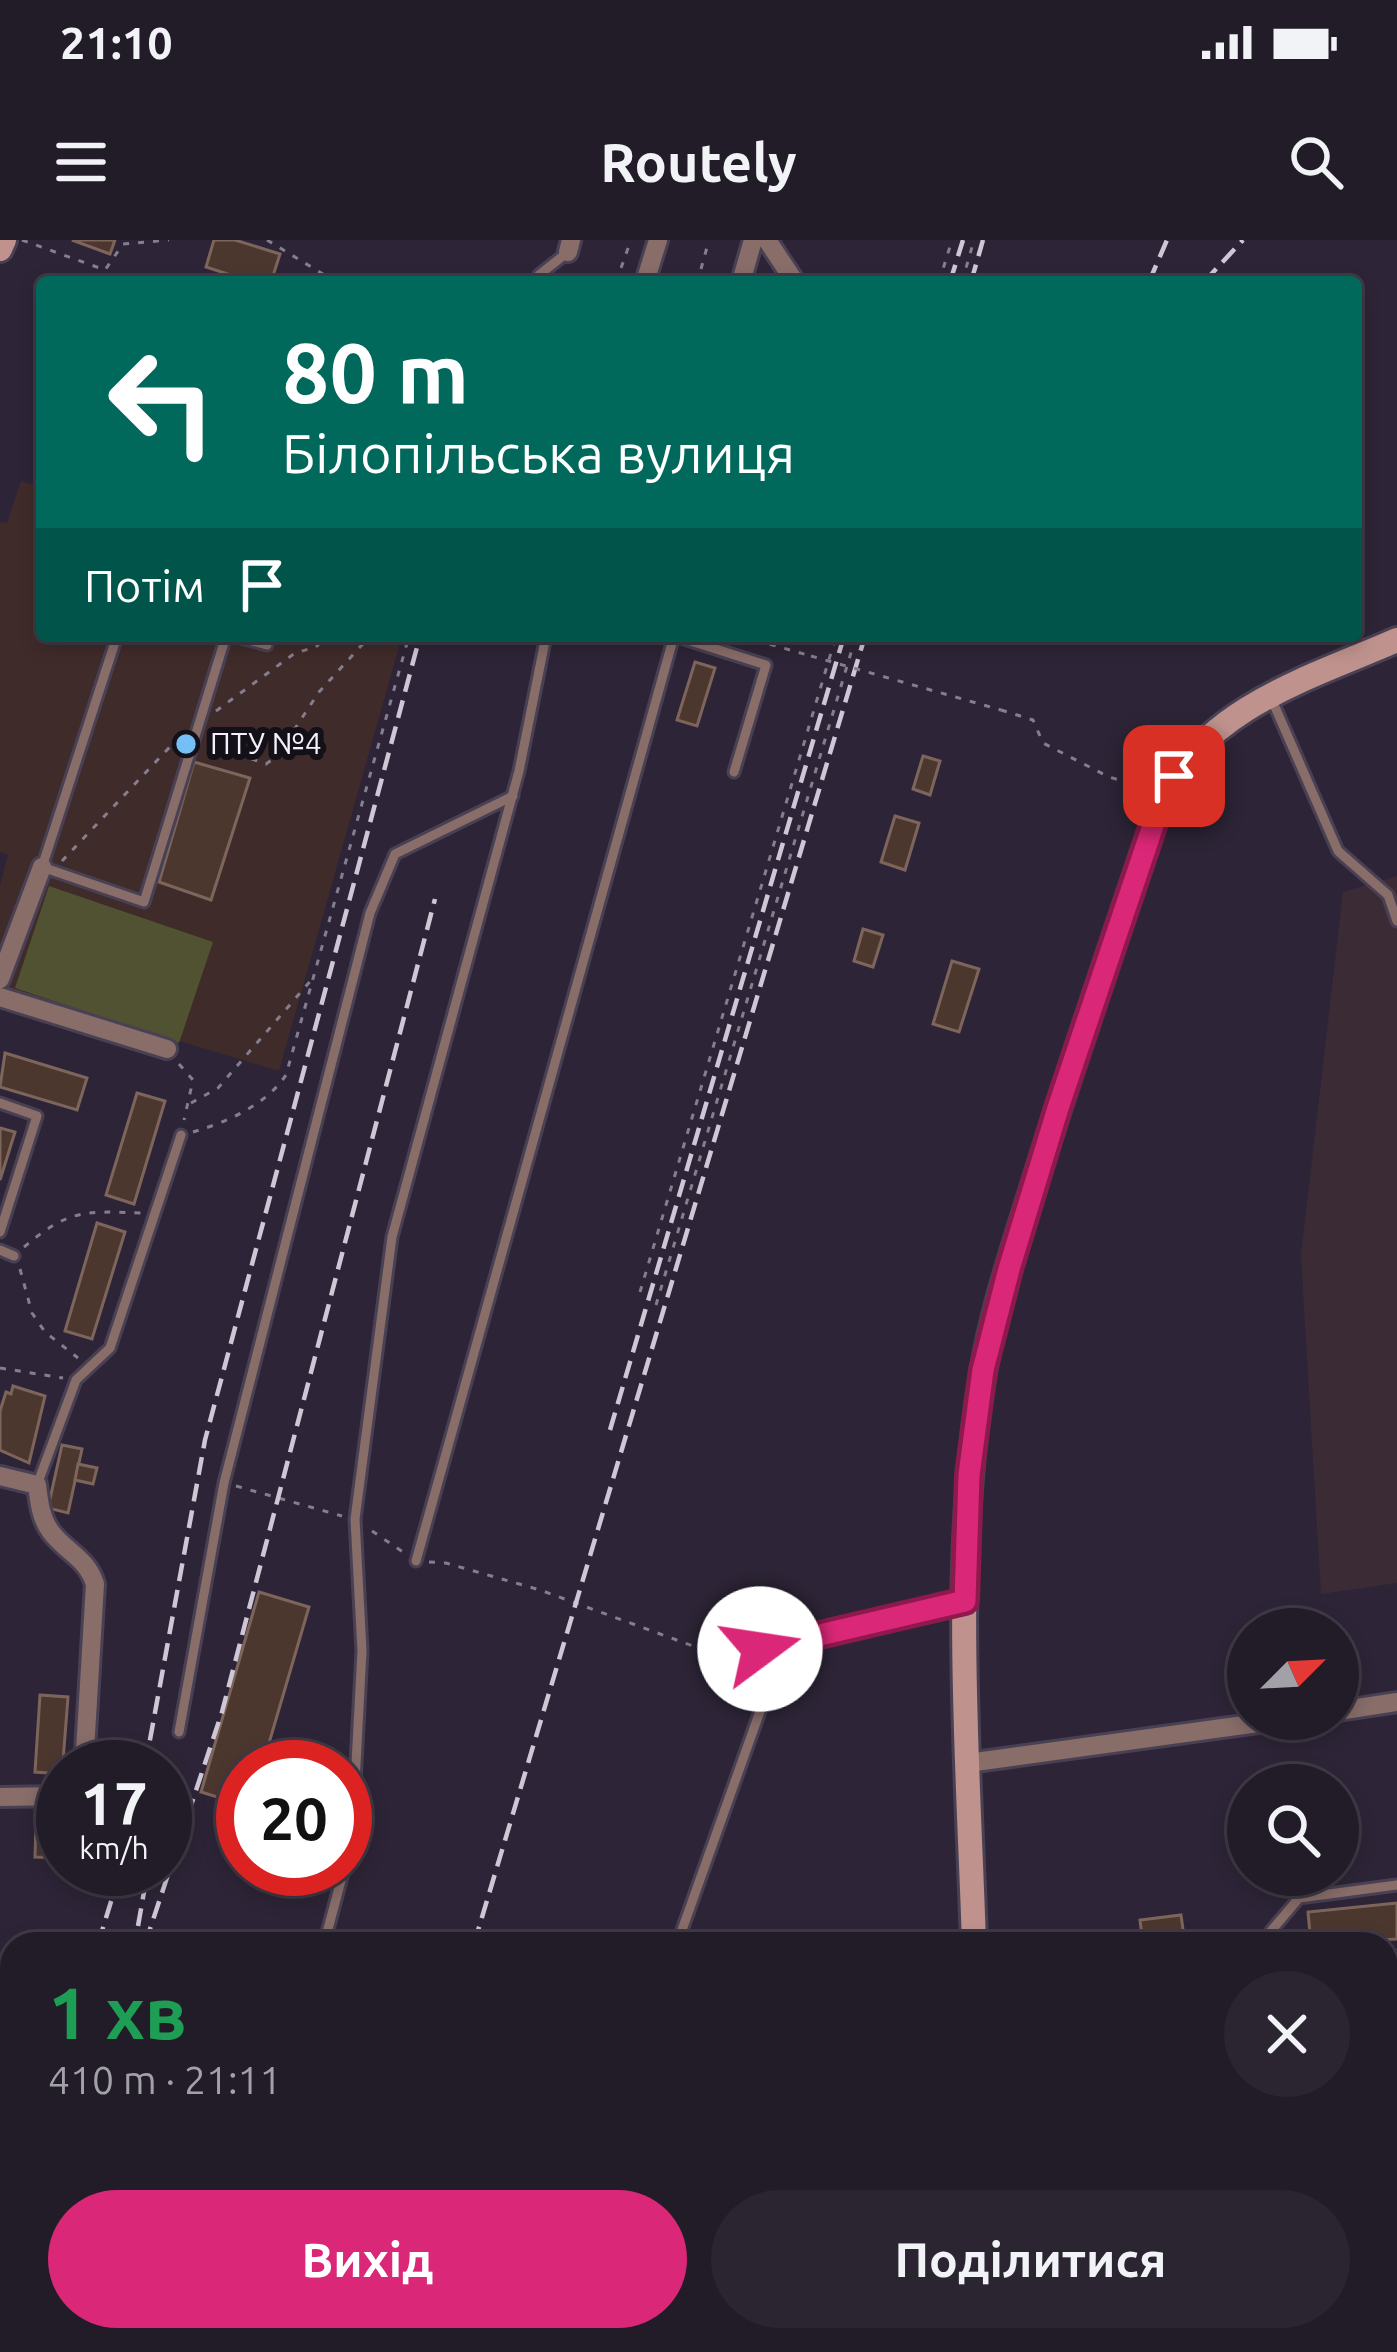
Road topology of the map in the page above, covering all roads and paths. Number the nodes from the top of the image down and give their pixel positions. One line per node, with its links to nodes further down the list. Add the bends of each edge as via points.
1 (4, 240): 12 (main road)
2 (21, 240): 3 (path, via 105,270 123,244)
3 (169, 240)
4 (267, 240): 15 (path)
5 (632, 240): 17 (path)
6 (658, 240): 18 (street)
7 (709, 240): 14 (path)
8 (752, 240): 19 (street)
9 (952, 240): 21 (path)
10 (974, 240): 22 (path)
11 (570, 246): 16 (lane)
12 (0, 248)
13 (772, 248): 20 (street)
14 (701, 268)
15 (326, 276)
16 (538, 276)
17 (618, 276)
18 (648, 276)
19 (743, 276)
20 (791, 276)
21 (941, 276)
22 (964, 276)
23 (1397, 640): 36 (main road)
24 (115, 642): 41 (lane)
25 (228, 642): 37 (lane)
26 (255, 642): 35 (lane)
27 (365, 642): 37 (path, via 266,764)
28 (407, 642): 43 (path)
29 (545, 642): 40 (lane)
30 (673, 642): 63 (lane)
31 (694, 642): 38 (lane, via 766,665)
32 (762, 642): 39 (path, bridge, via 1033,720 1043,743 1109,777)
33 (834, 642): 54 (path)
34 (854, 642): 55 (path)
35 (267, 645)
36 (1269, 695): 39 (main road, via 1204,739); 42 (lane, via 1338,851 1388,896)
37 (196, 739): 41 (lane, via 145,902)
38 (734, 772)
39 (1164, 793): 64 (main road, via 1071,1068 983,1370)
40 (512, 796): 60 (lane, via 395,854 370,913); 62 (lane, via 392,1237)
41 (42, 867): 44 (street)
42 (1397, 922)
43 (314, 976): 48 (path, via 218,1088); 49 (path, via 274,1093)
44 (0, 979)
45 (0, 997): 46 (street)
46 (167, 1049): 48 (path, via 193,1080)
47 (0, 1103): 51 (lane, via 37,1116)
48 (188, 1106): 49 (path)
49 (181, 1135): 50 (lane)
50 (155, 1213): 53 (path, via 61,1218); 56 (lane, via 110,1348)
51 (0, 1232)
52 (0, 1250): 53 (lane)
53 (14, 1256): 56 (path, via 32,1313)
54 (640, 1292)
55 (656, 1305)
56 (91, 1367): 58 (lane)
57 (0, 1368): 58 (path)
58 (76, 1380): 61 (lane)
59 (0, 1476): 61 (street)
60 (224, 1483): 62 (path); 70 (lane)
61 (37, 1486): 71 (street, via 52,1533 80,1557 94,1584)
62 (355, 1520): 63 (path); 72 (lane)
63 (416, 1561): 66 (path, via 540,1590 704,1650)
64 (965, 1601): 65 (lane); 73 (main road)
65 (784, 1643): 66 (lane); 79 (lane)
66 (760, 1649)
67 (1397, 1702): 68 (street)
68 (1359, 1708)
69 (1227, 1727): 73 (street)
70 (179, 1732)
71 (85, 1740)
72 (357, 1740)
73 (968, 1763): 80 (main road)
74 (36, 1796): 75 (street)
75 (0, 1797)
76 (1397, 1885): 81 (lane, via 1300,1898)
77 (337, 1896): 78 (lane)
78 (327, 1932)
79 (681, 1932)
80 (974, 1932)
81 (1270, 1932)

